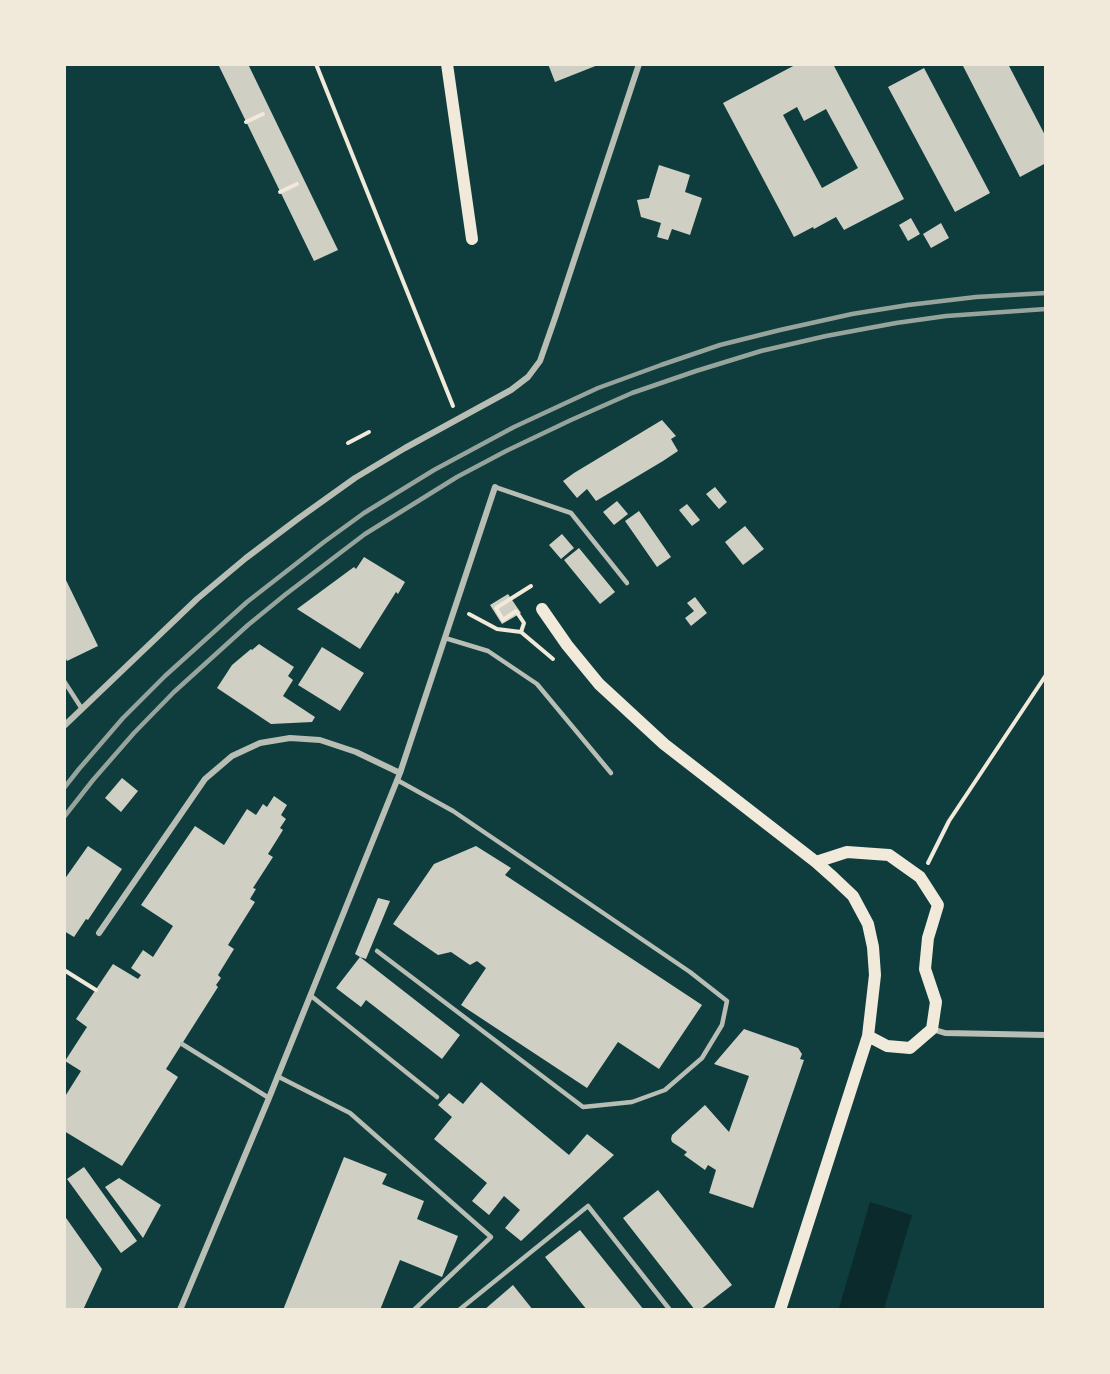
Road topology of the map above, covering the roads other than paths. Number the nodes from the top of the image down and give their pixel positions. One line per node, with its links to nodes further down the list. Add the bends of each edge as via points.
1 (447, 64): 3 (main road)
2 (639, 64): 9 (street, via 540,361 528,376 511,390 355,478 298,518 197,599)
3 (472, 239)
4 (495, 487): 5 (lane, via 571,513); 7 (street)
5 (627, 583)
6 (542, 609): 13 (main road, via 599,684 656,737)
7 (445, 638): 11 (lane, via 488,651 537,684); 12 (street)
8 (64, 681): 9 (lane)
9 (82, 709): 10 (street)
10 (64, 726)
11 (611, 773)
12 (398, 776): 14 (street, via 356,752 320,740 290,738 260,743 232,756 205,779); 15 (lane, via 690,972 727,1001 722,1025 702,1058 665,1090 632,1102 583,1107); 16 (street)
13 (816, 862): 17 (main road, via 847,852 889,855 920,877 938,904 928,938 925,969 936,1002); 19 (main road, via 853,896 868,924 875,975)
14 (99, 933)
15 (377, 951)
16 (310, 996): 21 (street); 22 (lane)
17 (932, 1029): 18 (street, via 945,1033); 19 (main road, via 910,1048 887,1046)
18 (1046, 1035)
19 (868, 1036): 28 (main road)
20 (182, 1044): 23 (lane)
21 (277, 1076): 23 (street); 25 (lane, via 350,1113 491,1238)
22 (437, 1097)
23 (268, 1098): 24 (street)
24 (180, 1310)
25 (414, 1310)
26 (459, 1310): 27 (lane, via 588,1206)
27 (670, 1310)
28 (780, 1310)

